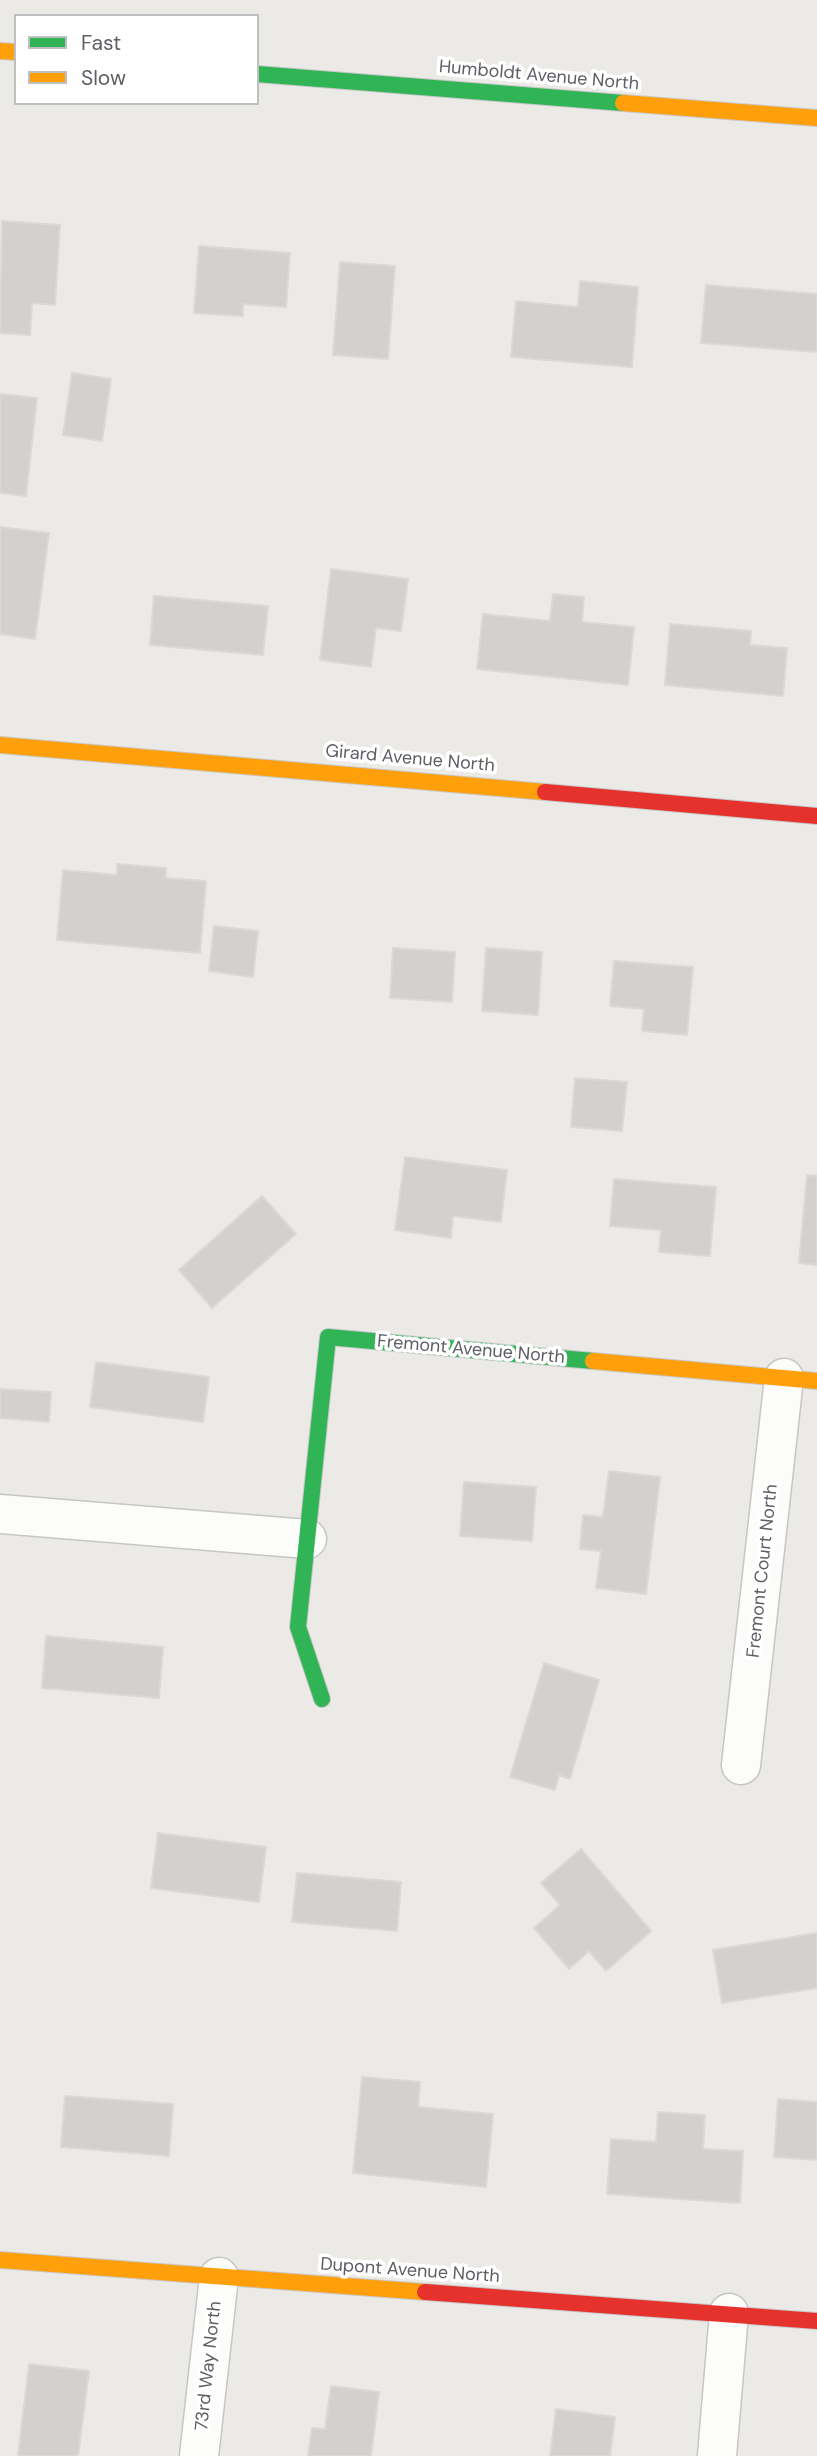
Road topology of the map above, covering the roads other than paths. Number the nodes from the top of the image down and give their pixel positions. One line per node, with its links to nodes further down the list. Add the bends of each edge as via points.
1 (259, 74): 2 (street, Humboldt Avenue North)
2 (817, 118)
3 (0, 745): 4 (street, Girard Avenue North)
4 (817, 816)
5 (801, 1379): 7 (street, Fremont Avenue North, via 328,1337); 9 (street, Fremont Court North)
6 (0, 1514): 7 (street)
7 (307, 1539): 8 (street, Fremont Avenue North, via 298,1627)
8 (322, 1699)
9 (741, 1765)
10 (0, 2260): 11 (street, Dupont Avenue North)
11 (219, 2277): 12 (street, Dupont Avenue North); 14 (street, 73rd Way North)
12 (729, 2313): 13 (street, Dupont Avenue North); 15 (street)
13 (817, 2321)
14 (199, 2456)
15 (717, 2456)

